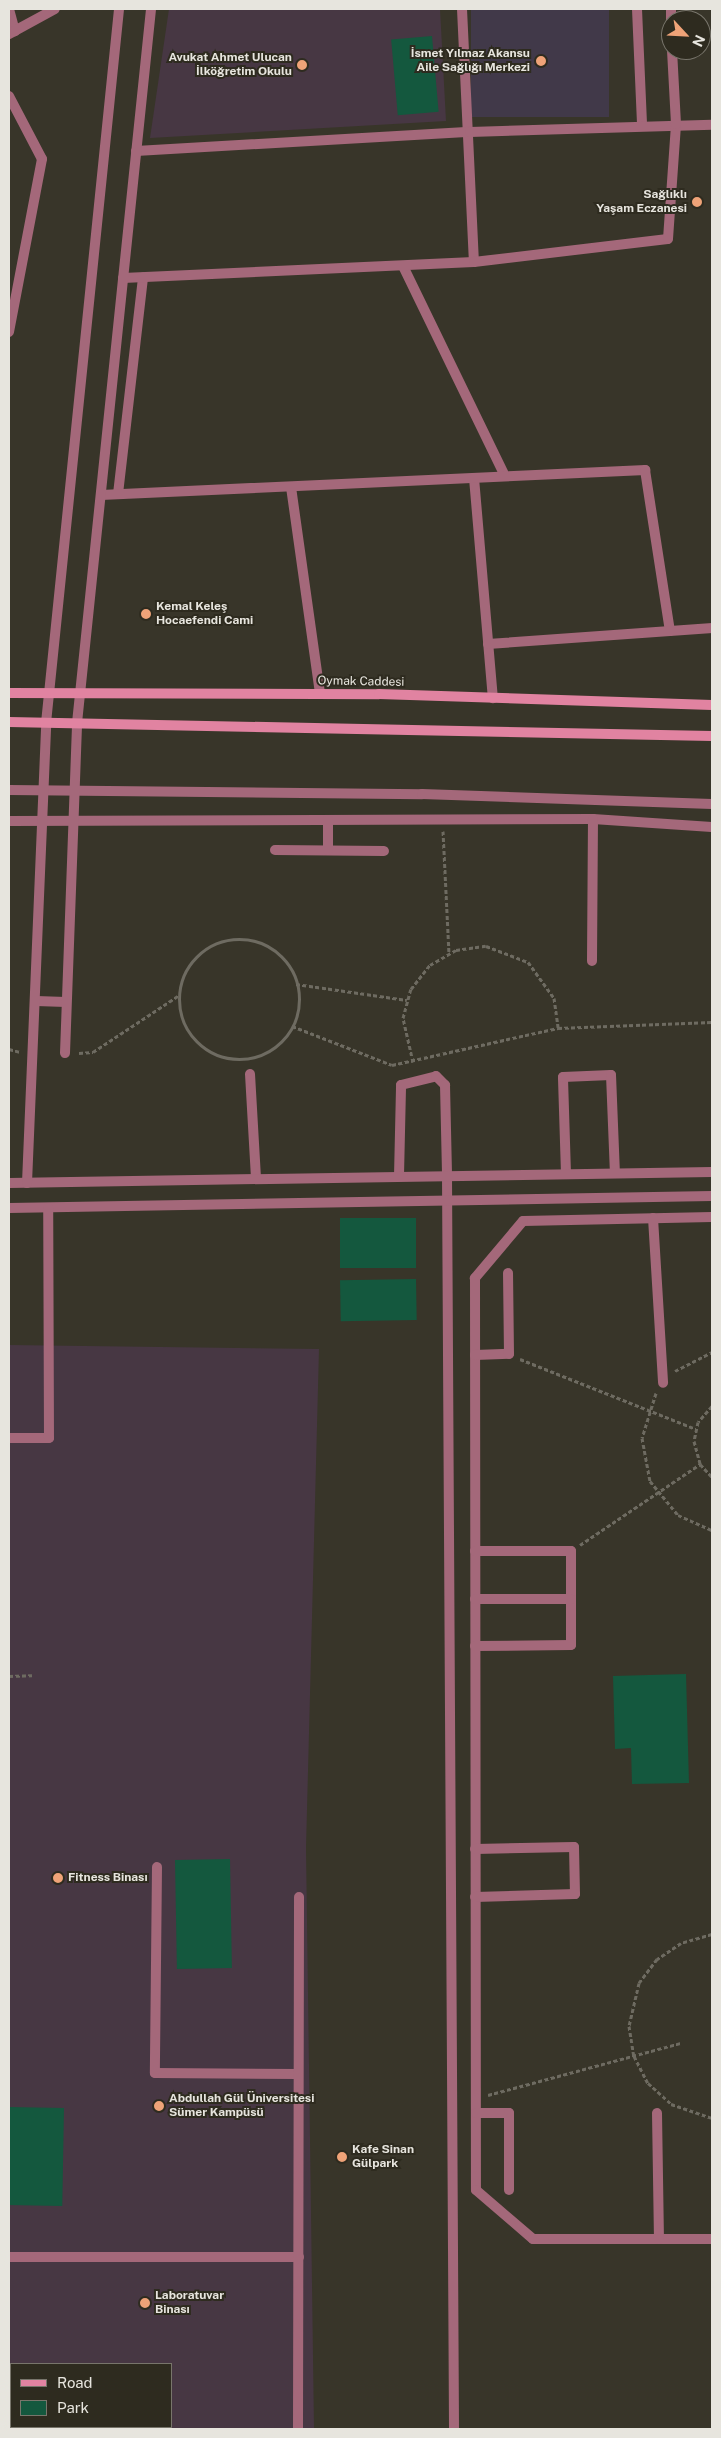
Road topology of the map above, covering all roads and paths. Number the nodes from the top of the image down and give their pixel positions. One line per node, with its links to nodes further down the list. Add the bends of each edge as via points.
1 (9, 9): 7 (street)
2 (55, 9): 7 (street)
3 (118, 9): 29 (street)
4 (151, 9): 14 (street)
5 (462, 9): 13 (street)
6 (637, 9): 11 (street)
7 (12, 32)
8 (673, 60): 10 (street)
9 (9, 96): 19 (street, via 42,159)
10 (676, 124): 11 (street); 12 (street); 15 (street, via 668,239)
11 (642, 125): 13 (street)
12 (712, 125)
13 (470, 132): 14 (street); 15 (street)
14 (136, 151): 18 (street)
15 (474, 262): 16 (street)
16 (402, 266): 17 (street); 20 (street)
17 (143, 277): 18 (street); 24 (street)
18 (123, 278): 23 (street)
19 (9, 332)
20 (505, 476): 21 (street); 26 (street, via 645,470)
21 (474, 478): 22 (street); 27 (street)
22 (291, 486): 24 (street); 31 (street)
23 (101, 494): 24 (street); 30 (street)
24 (118, 494)
25 (712, 628): 26 (street)
26 (670, 631): 27 (street)
27 (488, 644): 32 (street)
28 (9, 693): 29 (street, Oymak Caddesi)
29 (48, 694): 30 (street, Oymak Caddesi); 35 (street)
30 (80, 694): 31 (street, Oymak Caddesi); 36 (street)
31 (320, 694): 32 (street, Oymak Caddesi)
32 (493, 698): 33 (street, Oymak Caddesi)
33 (712, 704)
34 (9, 722): 35 (street)
35 (46, 723): 36 (street); 39 (street)
36 (77, 723): 37 (street); 40 (street)
37 (712, 736)
38 (9, 790): 39 (street)
39 (44, 790): 40 (street); 46 (street)
40 (73, 790): 41 (street, via 422,794); 47 (street)
41 (712, 804)
42 (593, 819): 44 (street); 48 (street); 53 (street)
43 (328, 820): 44 (street); 47 (street); 50 (street)
44 (442, 820): 52 (path)
45 (9, 821): 46 (street)
46 (43, 821): 47 (street); 57 (street)
47 (72, 821): 58 (street)
48 (712, 827)
49 (275, 850): 50 (street)
50 (328, 850): 51 (street)
51 (384, 851)
52 (449, 953): 56 (path, via 419,976); 61 (path, via 486,946 528,962 554,998)
53 (592, 961)
54 (296, 984): 55 (path, via 289,966 271,948 235,939 212,946 192,961); 56 (path); 60 (path, via 298,1002)
55 (179, 996): 60 (path, via 183,1021 196,1042 229,1058 266,1052); 62 (path, via 93,1052)
56 (407, 1000): 63 (path, via 404,1034)
57 (36, 1001): 58 (street); 72 (street)
58 (66, 1002): 62 (street)
59 (712, 1022): 61 (path)
60 (292, 1026): 63 (path, via 392,1065)
61 (558, 1028): 63 (path)
62 (65, 1054)
63 (413, 1062)
64 (250, 1074): 70 (street)
65 (712, 1172): 66 (street)
66 (615, 1173): 67 (street); 67 (street, via 611,1074 563,1077)
67 (566, 1174): 68 (street)
68 (447, 1175): 69 (street); 69 (street, via 445,1085 436,1076 400,1085); 74 (street)
69 (399, 1176): 70 (street)
70 (256, 1179): 72 (street)
71 (9, 1183): 72 (street)
72 (27, 1183)
73 (712, 1196): 74 (street)
74 (446, 1200): 76 (street); 116 (street)
75 (9, 1208): 76 (street)
76 (48, 1208): 86 (street, via 49,1438)
77 (712, 1217): 78 (street)
78 (653, 1218): 81 (street, via 523,1221 475,1278); 82 (street)
79 (508, 1272): 80 (street)
80 (509, 1354): 81 (street); 84 (path)
81 (475, 1355): 91 (street)
82 (662, 1383)
83 (712, 1406): 85 (path)
84 (648, 1408): 85 (path); 89 (path, via 642,1452)
85 (696, 1429): 87 (path)
86 (9, 1438)
87 (700, 1464): 88 (path); 89 (path)
88 (712, 1478)
89 (658, 1494): 90 (path, via 678,1515); 92 (path)
90 (712, 1530)
91 (475, 1551): 92 (street); 93 (street)
92 (571, 1551): 94 (street)
93 (475, 1599): 94 (street); 95 (street)
94 (571, 1599): 95 (street, via 571,1645)
95 (475, 1646): 98 (street)
96 (32, 1675): 97 (path)
97 (9, 1676)
98 (475, 1849): 101 (street); 101 (street, via 574,1846 575,1894)
99 (156, 1867): 105 (street, via 155,2074)
100 (298, 1897): 105 (street)
101 (475, 1897): 106 (street)
102 (712, 1934): 104 (path, via 682,1943 647,1971 630,2012)
103 (681, 2043): 104 (path)
104 (634, 2056): 106 (path); 109 (path, via 659,2094 685,2112)
105 (298, 2074): 114 (street)
106 (476, 2099): 107 (street)
107 (476, 2113): 110 (street, via 509,2113); 111 (street, via 476,2190 533,2239)
108 (657, 2113): 111 (street)
109 (712, 2118)
110 (509, 2190)
111 (658, 2239): 112 (street)
112 (712, 2239)
113 (9, 2257): 114 (street)
114 (298, 2257): 115 (street)
115 (298, 2429)
116 (454, 2429)

